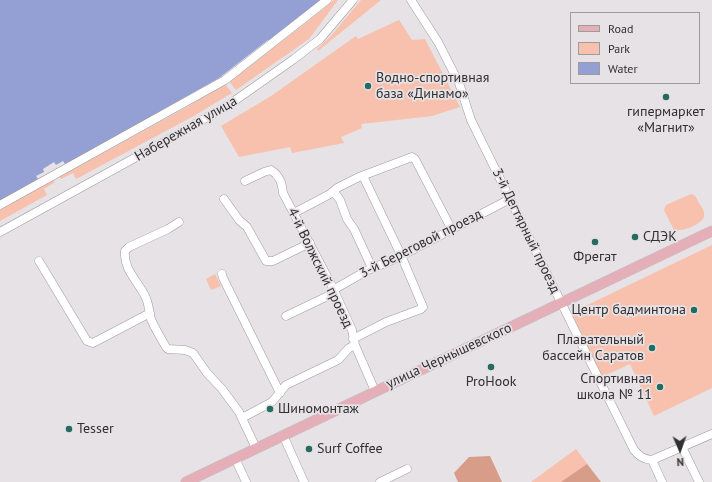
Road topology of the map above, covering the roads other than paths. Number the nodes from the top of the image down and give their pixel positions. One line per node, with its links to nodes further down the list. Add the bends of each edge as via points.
1 (327, 0): 9 (street, via 225,80)
2 (353, 0): 14 (street, Набережная улица, via 320,39 230,104)
3 (411, 0): 7 (street, 3-й Дегтярный проезд, via 438,42 459,83 471,120)
4 (363, 176): 6 (street, via 337,188); 12 (street, via 412,157); 16 (street)
5 (245, 181): 10 (street, 4-й Волжский проезд, via 271,170 280,178 283,193)
6 (334, 192): 10 (street); 18 (street)
7 (510, 199): 12 (street, 3-й Береговой проезд); 21 (street, 3-й Дегтярный проезд)
8 (224, 200): 15 (street, via 247,227 266,261 273,261)
9 (0, 205)
10 (294, 213): 15 (street, 4-й Волжский проезд)
11 (179, 222): 22 (street, via 125,251 130,274 145,296)
12 (452, 230): 16 (street, 3-й Береговой проезд)
13 (712, 231): 21 (main road, улица Чернышевского)
14 (0, 232)
15 (310, 243): 20 (street, 4-й Волжский проезд)
16 (401, 255): 18 (street, 3-й Береговой проезд); 24 (street, via 423,307 386,322)
17 (39, 261): 22 (street, via 87,342 93,343)
18 (372, 268): 20 (street, 3-й Береговой проезд, via 338,286)
19 (222, 274): 26 (street)
20 (334, 291): 23 (street, 3-й Береговой проезд); 24 (street, 4-й Волжский проезд, via 352,330)
21 (561, 302): 25 (main road, улица Чернышевского); 33 (street, 3-й Дегтярный проезд, via 634,450 638,455)
22 (150, 313): 27 (street, via 166,347 193,353)
23 (286, 316)
24 (354, 342): 25 (street, 4-й Волжский проезд); 26 (street, via 338,360 286,385)
25 (375, 391): 29 (main road, улица Чернышевского)
26 (280, 393): 27 (street, via 272,402)
27 (242, 418): 31 (street)
28 (712, 434): 30 (street)
29 (283, 435): 31 (main road, улица Чернышевского); 37 (street)
30 (682, 447): 33 (street); 40 (street)
31 (256, 448): 32 (main road, улица Чернышевского)
32 (235, 458): 35 (main road, улица Чернышевского); 36 (street)
33 (648, 459): 39 (street, 3-й Дегтярный проезд)
34 (407, 469): 38 (street)
35 (186, 482)
36 (246, 482)
37 (304, 482)
38 (380, 482)
39 (662, 482)
40 (699, 482)

